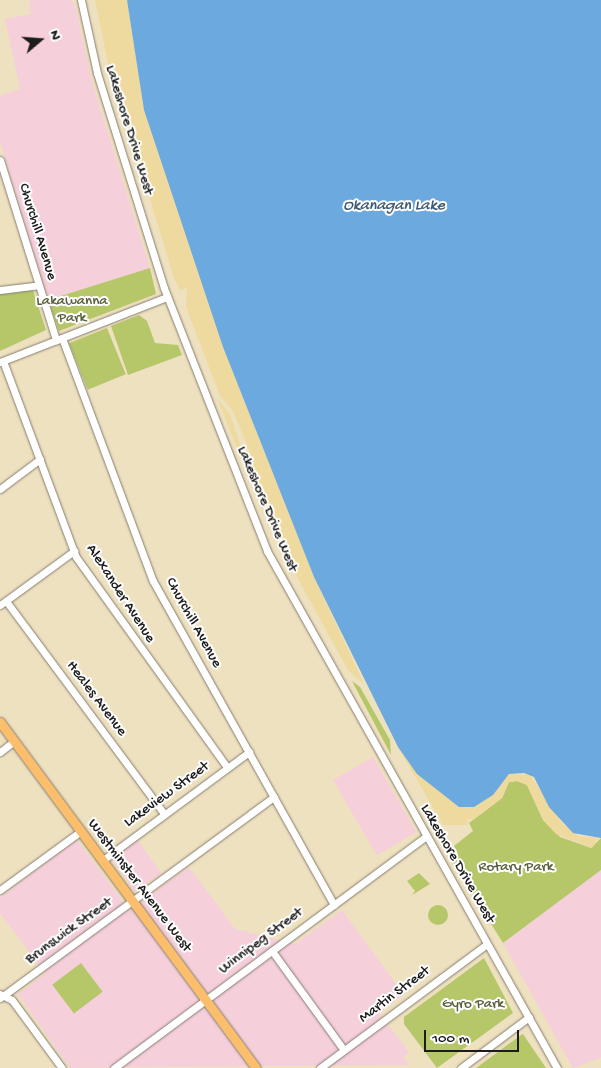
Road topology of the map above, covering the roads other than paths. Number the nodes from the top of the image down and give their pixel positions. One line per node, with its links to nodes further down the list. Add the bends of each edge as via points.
1 (81, 0): 5 (street, Lakeshore Drive West, via 97,73)
2 (0, 160): 3 (street, Churchill Avenue)
3 (38, 285): 4 (street); 6 (street, Churchill Avenue)
4 (0, 290)
5 (167, 297): 6 (street); 20 (street, Lakeshore Drive West, via 273,564)
6 (59, 339): 7 (street); 15 (street, Churchill Avenue, via 154,581)
7 (2, 362): 8 (street, Alexander Avenue)
8 (40, 459): 9 (street); 10 (street, Alexander Avenue)
9 (0, 489)
10 (74, 551): 11 (street); 16 (street, Alexander Avenue, via 133,642)
11 (3, 603): 18 (street, Heales Avenue)
12 (0, 722): 13 (main road, Westminster Avenue West)
13 (14, 741): 14 (street); 19 (main road, Westminster Avenue West)
14 (0, 752)
15 (249, 752): 16 (street, Lakeview Street); 17 (street, Churchill Avenue)
16 (227, 768): 18 (street, Lakeview Street)
17 (274, 797): 23 (street, Brunswick Street); 24 (street, Churchill Avenue)
18 (164, 814): 21 (street, Lakeview Street)
19 (81, 831): 21 (main road, Westminster Avenue West); 22 (street)
20 (425, 837): 24 (street, Winnipeg Street); 25 (street, Lakeshore Drive West)
21 (102, 860): 23 (main road, Westminster Avenue West)
22 (0, 890)
23 (133, 901): 27 (street, Brunswick Street); 28 (main road, Westminster Avenue West)
24 (334, 904): 26 (street, Winnipeg Street)
25 (487, 944): 29 (street, Lakeshore Drive West); 30 (street, Martin Street)
26 (272, 951): 28 (street, Winnipeg Street); 30 (street)
27 (1, 996): 31 (street, via 12,1000)
28 (206, 1000): 32 (street, Winnipeg Street); 33 (main road, Westminster Avenue West)
29 (529, 1017): 35 (street); 36 (street, Lakeshore Drive West)
30 (344, 1050): 34 (street, Martin Street)
31 (62, 1068)
32 (114, 1068)
33 (256, 1068)
34 (320, 1068)
35 (461, 1068)
36 (557, 1068)

